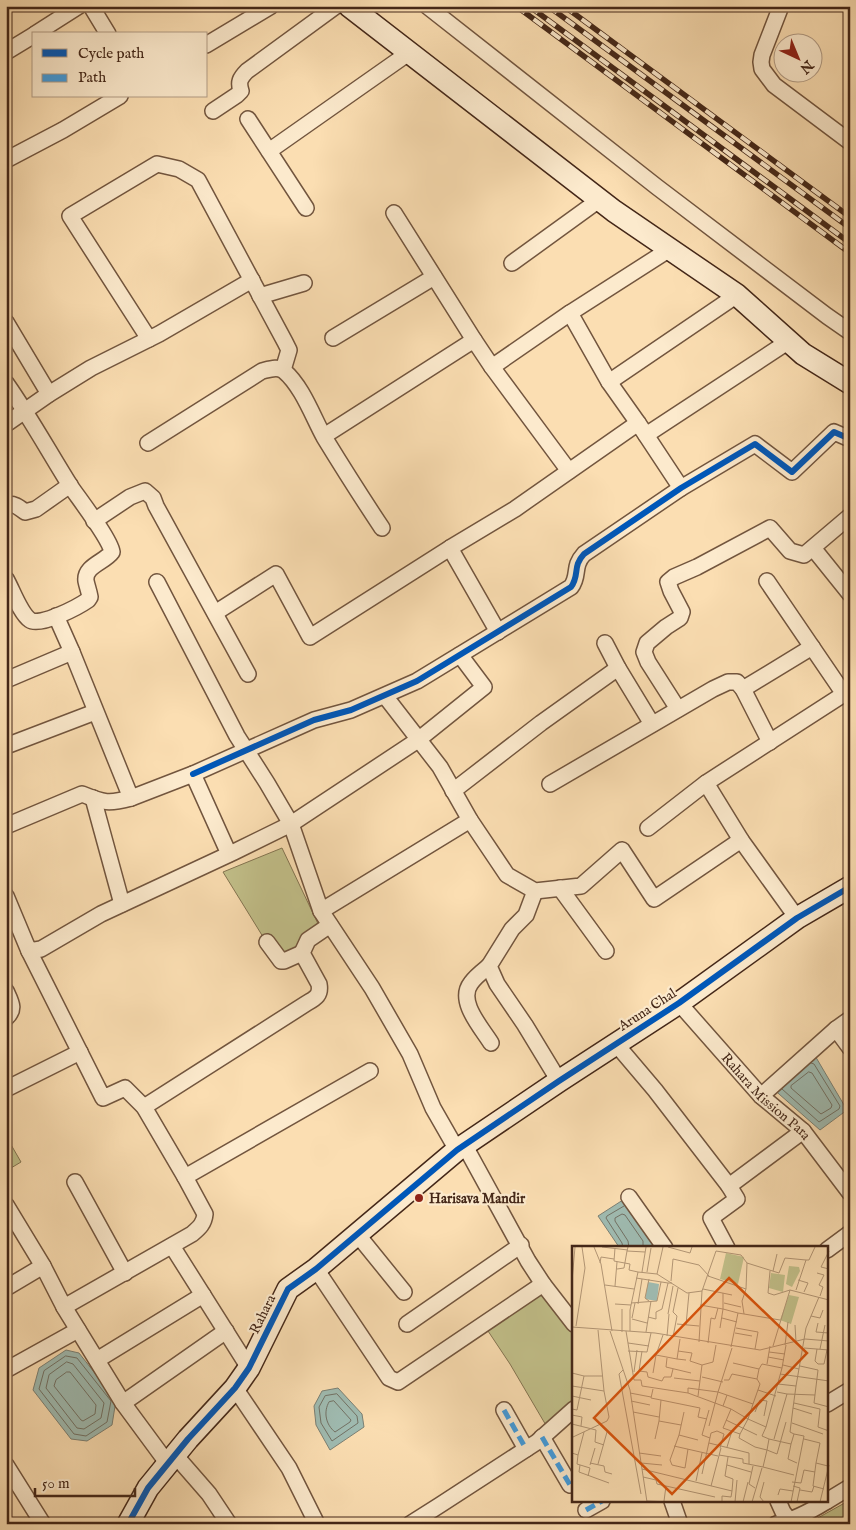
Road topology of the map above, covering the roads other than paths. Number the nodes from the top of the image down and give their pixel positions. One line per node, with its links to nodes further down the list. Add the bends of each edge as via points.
1 (92, 6): 9 (street)
2 (270, 6): 11 (street)
3 (336, 6): 15 (street, via 241,77 241,91 237,96)
4 (349, 6): 13 (street)
5 (427, 6): 32 (street, via 657,187)
6 (781, 6): 17 (street, via 762,55 762,70 774,85)
7 (75, 7): 8 (street)
8 (38, 32)
9 (107, 32)
10 (32, 36): 12 (street)
11 (208, 44)
12 (6, 52)
13 (410, 52): 18 (street); 20 (street)
14 (117, 98): 19 (street)
15 (213, 111)
16 (248, 119): 18 (street)
17 (850, 142)
18 (269, 151): 21 (street)
19 (6, 160)
20 (599, 200): 23 (street); 24 (street)
21 (306, 208)
22 (394, 213): 25 (street)
23 (670, 249): 28 (street); 30 (street)
24 (512, 263)
25 (434, 277): 33 (street); 35 (street)
26 (252, 280): 29 (street); 34 (street); 34 (street, via 198,180 179,169 157,164 70,216)
27 (304, 283): 29 (street)
28 (737, 295): 36 (street); 39 (street)
29 (260, 296): 38 (street, via 289,350)
30 (570, 312): 37 (street); 39 (street)
31 (6, 322): 42 (street)
32 (850, 332)
33 (334, 338)
34 (149, 339): 42 (street)
35 (474, 340): 37 (street); 46 (street)
36 (789, 341): 41 (street, via 803,354); 45 (street)
37 (492, 367): 49 (street)
38 (283, 370): 46 (street, via 303,397); 48 (street, via 262,371)
39 (609, 382): 45 (street)
40 (6, 383): 43 (street)
41 (850, 383)
42 (49, 394): 43 (street)
43 (26, 411): 44 (street); 50 (street)
44 (6, 424)
45 (642, 429): 49 (street); 51 (street)
46 (324, 436): 55 (street)
47 (850, 439): 51 (street, via 834,432 792,472 755,444)
48 (148, 443)
49 (570, 470): 56 (street, via 515,509)
50 (70, 485): 52 (street, via 30,511); 54 (street)
51 (682, 488): 64 (street, via 584,554 576,565 575,582 571,587)
52 (6, 505)
53 (850, 516): 57 (street)
54 (94, 521): 62 (street, via 145,491 153,498); 63 (street, via 112,552 88,571 88,600)
55 (382, 528)
56 (450, 548): 62 (street, via 310,638 276,574); 64 (street)
57 (813, 548): 61 (street); 75 (street, via 804,555 790,551 770,528 668,582 682,612 680,618 647,643 644,652)
58 (6, 579): 63 (street, via 29,620 35,622)
59 (767, 581): 66 (street)
60 (157, 582): 81 (street)
61 (850, 594)
62 (215, 613): 70 (street)
63 (56, 616): 67 (street)
64 (498, 632): 68 (street)
65 (605, 643): 69 (street)
66 (812, 647): 72 (street); 74 (street)
67 (72, 652): 71 (street); 76 (street)
68 (460, 655): 73 (street); 78 (street, via 484,687)
69 (618, 668): 77 (street); 85 (street, via 541,722)
70 (248, 674)
71 (6, 680)
72 (744, 689): 75 (street, via 737,682 728,682); 79 (street)
73 (385, 696): 78 (street); 81 (street, via 314,720)
74 (847, 699): 79 (street)
75 (678, 709): 77 (street)
76 (96, 712): 80 (street); 87 (street)
77 (652, 724): 83 (street)
78 (418, 740): 85 (street); 89 (street)
79 (770, 742): 84 (street)
80 (6, 746)
81 (246, 750): 82 (street); 89 (street)
82 (193, 774): 87 (street); 93 (street)
83 (550, 784)
84 (706, 784): 91 (street); 92 (street)
85 (453, 791): 88 (street)
86 (93, 798): 87 (street, via 113,802); 90 (street, via 82,794); 98 (street)
87 (131, 798)
88 (470, 820): 95 (street, via 507,875); 99 (street)
89 (291, 824): 93 (street); 99 (street)
90 (6, 826)
91 (648, 828)
92 (741, 840): 94 (street, via 654,899 622,850 581,886); 100 (street)
93 (229, 854): 98 (street)
94 (560, 888): 95 (street); 104 (street)
95 (535, 891): 106 (street, via 526,915 512,929)
96 (848, 893): 100 (street, Aruna Chal)
97 (7, 900): 103 (street)
98 (122, 904): 103 (street, via 41,948)
99 (321, 912): 101 (street)
100 (796, 918): 108 (street, Aruna Chal)
101 (330, 926): 105 (street, via 308,940); 122 (street, via 372,988 410,1054 433,1108)
102 (267, 942): 105 (street, via 284,962)
103 (29, 951): 115 (street)
104 (606, 951)
105 (302, 953): 120 (street, via 319,984 320,990 315,999)
106 (489, 966): 112 (street, via 470,983 466,1004); 117 (street, via 497,984)
107 (6, 991): 109 (street, via 12,1008)
108 (679, 1003): 113 (street, Aruna Chal); 119 (street, Rahara Mission Para)
109 (6, 1018)
110 (850, 1020): 111 (street)
111 (836, 1028): 114 (street); 119 (street)
112 (491, 1043)
113 (616, 1044): 117 (street, Aruna Chal); 125 (street)
114 (850, 1048)
115 (80, 1052): 118 (street); 120 (street, via 103,1098 125,1088)
116 (370, 1071): 123 (street)
117 (559, 1081): 122 (street, Aruna Chal)
118 (6, 1089)
119 (761, 1096): 121 (street, Rahara Mission Para)
120 (144, 1107): 123 (street)
121 (803, 1132): 125 (street); 126 (street, Rahara Mission Para)
122 (461, 1148): 130 (street, Rahara); 132 (street)
123 (185, 1177): 131 (street, via 205,1214 205,1220 192,1234)
124 (75, 1182): 138 (street)
125 (729, 1186): 134 (street, via 737,1199 711,1218)
126 (850, 1193)
127 (629, 1197): 133 (street)
128 (6, 1204): 136 (street)
129 (850, 1233): 135 (street)
130 (357, 1234): 137 (street, Rahara); 141 (street)
131 (172, 1246): 138 (street); 142 (street)
132 (521, 1246): 139 (street); 145 (street)
133 (664, 1246)
134 (727, 1246)
135 (828, 1249)
136 (42, 1266): 140 (street); 143 (street)
137 (316, 1269): 139 (street, via 389,1378 398,1382); 149 (street, Rahara, via 288,1289)
138 (125, 1273): 143 (street)
139 (543, 1284): 144 (street)
140 (6, 1288)
141 (404, 1292)
142 (203, 1296): 147 (street); 148 (street)
143 (64, 1307): 146 (street)
144 (572, 1321)
145 (407, 1324)
146 (78, 1330): 148 (street); 150 (street)
147 (226, 1331): 149 (street); 153 (street)
148 (97, 1360): 153 (street)
149 (249, 1368): 151 (street, Rahara)
150 (6, 1370)
151 (235, 1388): 159 (street, Rahara); 173 (street, via 289,1468)
152 (850, 1390): 154 (street)
153 (123, 1403): 159 (street)
154 (828, 1403)
155 (504, 1410): 158 (street)
156 (572, 1411): 157 (street)
157 (542, 1437): 158 (street); 161 (street)
158 (526, 1449): 174 (street)
159 (171, 1459): 170 (street, via 210,1494); 172 (street, Rahara, via 148,1488)
160 (8, 1472): 171 (street)
161 (570, 1485)
162 (850, 1487): 163 (street)
163 (828, 1500)
164 (600, 1502): 168 (street)
165 (672, 1502): 175 (street)
166 (778, 1502): 169 (street)
167 (825, 1502): 169 (street)
168 (586, 1510)
169 (783, 1522)
170 (227, 1523)
171 (43, 1524)
172 (128, 1524)
173 (317, 1524)
174 (410, 1524)
175 (680, 1524)

